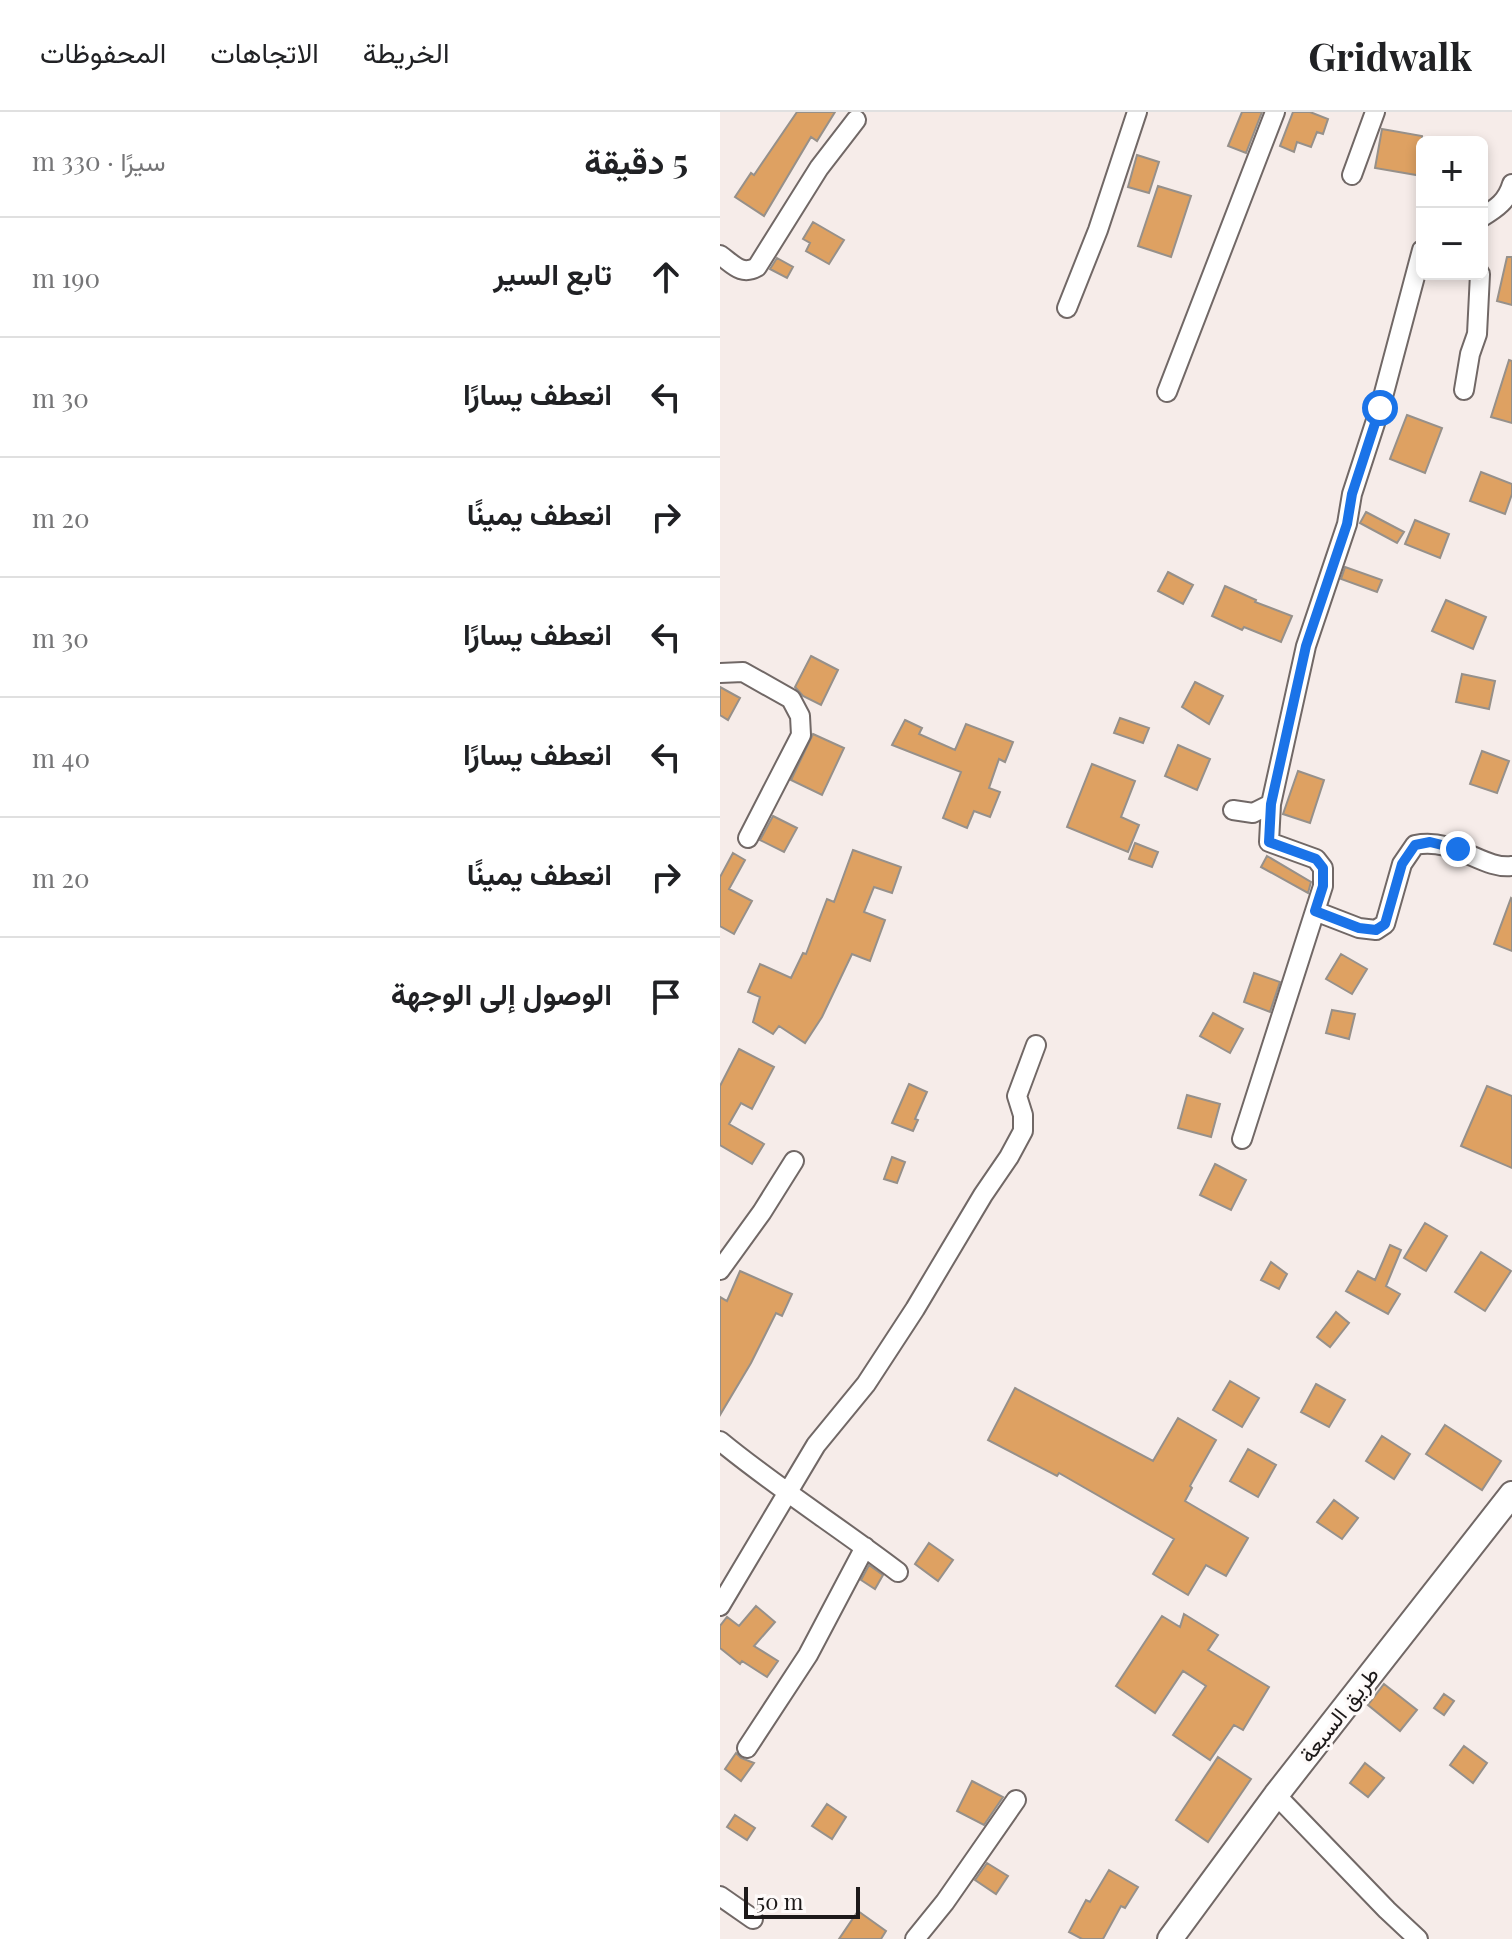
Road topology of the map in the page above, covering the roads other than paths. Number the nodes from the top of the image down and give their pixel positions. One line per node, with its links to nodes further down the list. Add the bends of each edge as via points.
1 (1137, 112): 11 (street)
2 (1275, 112): 13 (street)
3 (1375, 112): 5 (street)
4 (856, 120): 8 (street, via 757,267 741,271)
5 (1352, 175)
6 (1512, 184): 7 (street, via 1501,205)
7 (1488, 214)
8 (720, 255)
9 (1416, 273): 15 (street, via 1347,524 1306,646)
10 (1480, 280): 12 (street, via 1477,334)
11 (1067, 308)
12 (1464, 390)
13 (1167, 392)
14 (720, 673): 17 (street, via 743,672 791,699 800,716 801,735)
15 (1271, 804): 16 (street, via 1253,813); 19 (street, via 1269,842 1316,859 1323,868)
16 (1233, 810)
17 (748, 838)
18 (1512, 866): 19 (street, via 1430,842 1415,845 1402,864 1385,924 1376,930)
19 (1315, 911): 21 (street)
20 (1036, 1045): 25 (street, via 1017,1096 1023,1131 1009,1157 866,1384 816,1445)
21 (1242, 1139)
22 (794, 1161): 23 (street)
23 (720, 1270)
24 (720, 1441): 25 (street)
25 (786, 1493): 27 (street); 29 (street)
26 (1510, 1501): 31 (street, طريق السبعة)
27 (865, 1547): 28 (street); 30 (street, via 808,1655)
28 (898, 1572)
29 (720, 1606)
30 (747, 1748)
31 (1276, 1795): 36 (street, طريق السبعة); 37 (street)
32 (1016, 1800): 35 (street)
33 (720, 1896): 34 (street)
34 (753, 1919)
35 (915, 1939)
36 (1170, 1939)
37 (1418, 1939)

